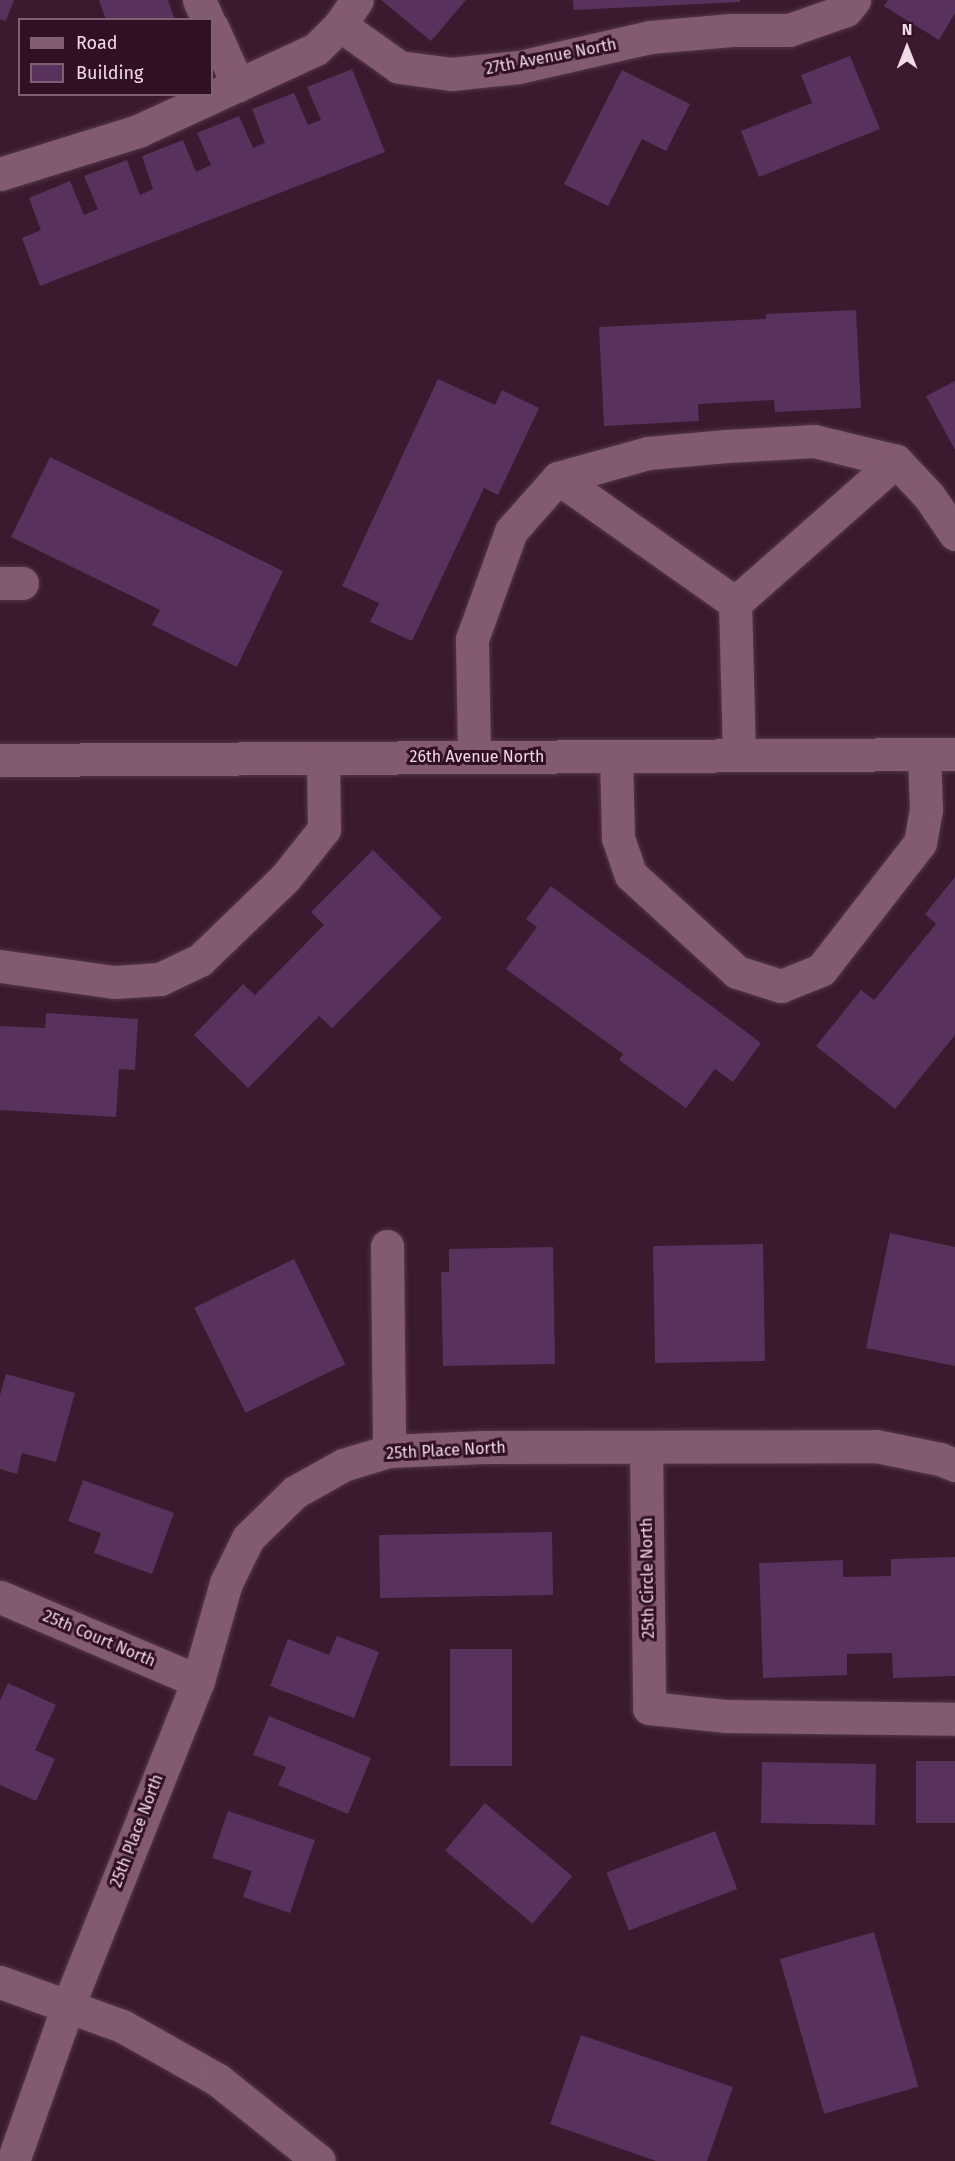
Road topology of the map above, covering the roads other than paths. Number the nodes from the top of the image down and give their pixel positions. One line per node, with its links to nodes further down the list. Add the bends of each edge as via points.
1 (199, 0): 4 (street)
2 (854, 0): 3 (street, 27th Avenue North, via 846,10 789,30 650,37 519,67 451,74 399,67)
3 (348, 13): 6 (street, 27th Avenue North, via 316,50)
4 (207, 18)
5 (213, 29): 6 (street)
6 (238, 85): 7 (street, 27th Avenue North, via 138,131)
7 (0, 174)
8 (896, 460): 9 (street, via 814,441 648,453); 10 (street, via 929,496); 11 (street)
9 (558, 478): 11 (street); 14 (street, via 511,531 472,639)
10 (955, 534)
11 (735, 603): 13 (street)
12 (940, 754): 13 (street, 26th Avenue North); 15 (street, via 920,843 821,970 781,986 736,972 631,875 618,838)
13 (739, 755): 15 (street, 26th Avenue North)
14 (474, 756): 15 (street, 26th Avenue North); 16 (street, 26th Avenue North)
15 (616, 756)
16 (323, 758): 17 (street, 26th Avenue North); 18 (street, via 324,829 285,878 200,960 160,979 114,982)
17 (0, 760)
18 (0, 966)
19 (387, 1246): 21 (street)
20 (646, 1448): 21 (street, 25th Place North); 22 (street, 25th Place North, via 876,1446); 25 (street, 25th Circle North, via 649,1708 725,1716)
21 (389, 1451): 24 (street, 25th Place North, via 343,1465 295,1492 248,1538 226,1583)
22 (955, 1465)
23 (0, 1597): 24 (street, 25th Court North)
24 (198, 1681): 27 (street, 25th Place North)
25 (955, 1719)
26 (0, 1982): 27 (street)
27 (68, 2006): 28 (street, 25th Place North); 29 (street, via 122,2026 218,2080)
28 (19, 2159)
29 (319, 2161)

